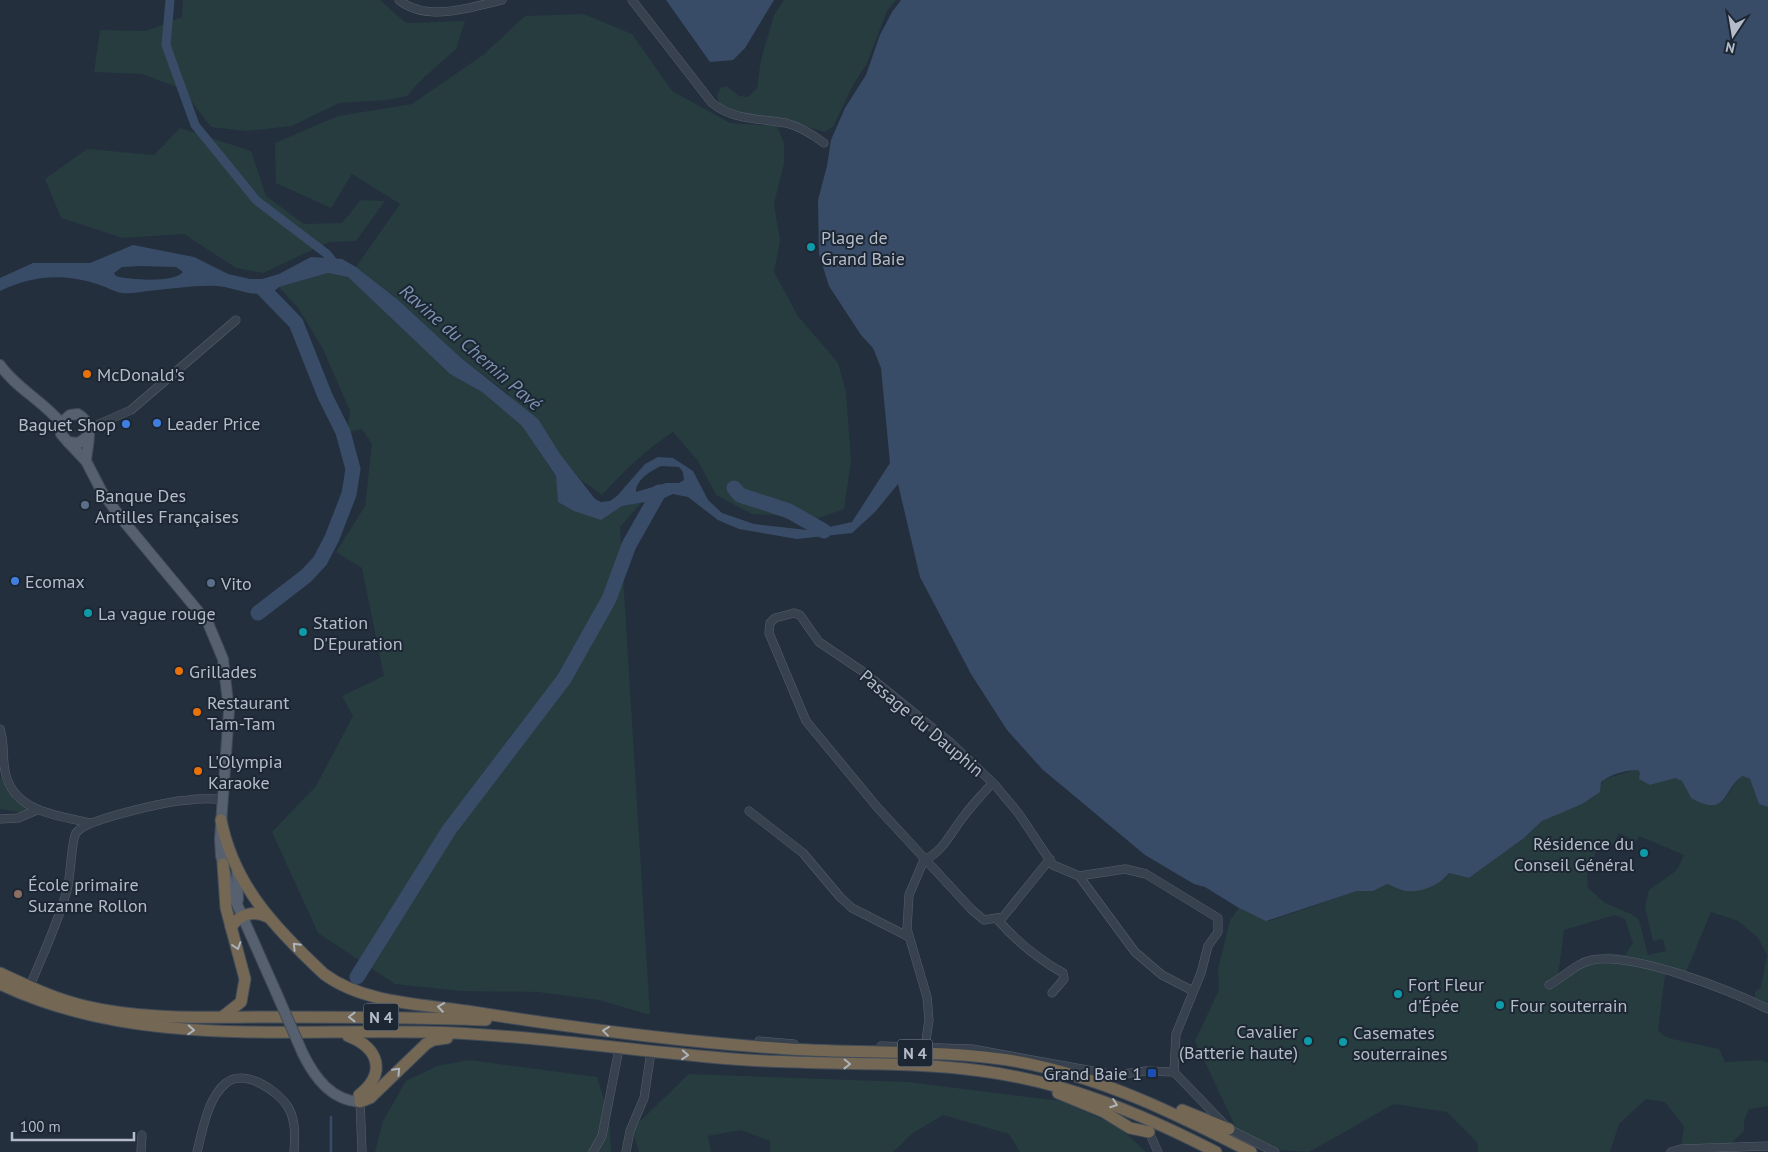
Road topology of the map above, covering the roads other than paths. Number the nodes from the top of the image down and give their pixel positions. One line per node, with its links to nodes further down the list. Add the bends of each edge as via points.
1 (399, 0): 2 (street, via 421,11)
2 (502, 0)
3 (632, 0): 4 (street, via 712,103 723,112 745,119 788,124 809,131)
4 (824, 143)
5 (236, 320): 10 (street, via 131,410)
6 (0, 365): 7 (main road, via 17,384)
7 (48, 408): 8 (main road); 11 (main road)
8 (70, 415): 9 (main road, via 78,414); 11 (main road)
9 (84, 418): 10 (street); 12 (main road)
10 (102, 421): 12 (street)
11 (61, 423): 13 (main road, via 61,434)
12 (89, 432): 13 (main road, via 79,443); 14 (main road)
13 (68, 442): 14 (main road)
14 (86, 462): 17 (main road, via 102,492 208,623 214,636 223,659 227,683 228,727)
15 (0, 730): 18 (street, via 7,779 20,798)
16 (992, 783): 23 (street, Passage du Dauphin, via 1019,814); 24 (street, via 945,844); 24 (street, Passage du Dauphin, via 911,710 819,642 800,615 794,613 775,618 770,623 769,633 806,721)
17 (223, 799): 21 (main road); 22 (street, via 150,806)
18 (37, 810): 20 (street, via 18,818); 22 (street)
19 (750, 812): 33 (street, via 803,853 852,908)
20 (0, 818)
21 (221, 820): 25 (main road); 26 (highway, via 228,850)
22 (91, 823): 37 (street, via 78,831 74,838 64,903)
23 (1050, 859): 27 (street, Passage du Dauphin, via 1053,865); 31 (street, via 1003,917)
24 (924, 860): 31 (street, via 984,920); 33 (street, via 909,895)
25 (223, 864): 28 (main road, via 228,884); 32 (highway, via 223,886)
26 (237, 869): 28 (main road); 30 (highway)
27 (1079, 876): 38 (street, via 1135,952 1162,975); 38 (street, via 1125,869 1146,874 1218,918 1218,932 1208,946)
28 (238, 901): 29 (main road)
29 (244, 915): 30 (highway, via 256,913); 32 (highway); 51 (main road, bridge, via 314,1075 341,1098)
30 (268, 917): 42 (highway, one-way to 30, via 374,996 349,988 324,974)
31 (997, 920): 39 (street, via 1017,943 1063,973 1064,979)
32 (231, 927): 41 (highway, one-way to 41, via 241,959 245,988 241,1002)
33 (909, 937): 46 (street, via 927,998 929,1020)
34 (0, 973): 37 (highway, N 4)
35 (0, 984): 43 (highway, N 4, one-way to 43, via 28,998 65,1010 133,1023 189,1030)
36 (1550, 985): 40 (street, via 1580,964 1608,958 1636,960)
37 (30, 986): 41 (highway, N 4, via 50,996 120,1012)
38 (1192, 991): 49 (street, via 1176,1034)
39 (1052, 993)
40 (1768, 1009)
41 (221, 1017): 42 (highway, N 4, one-way to 41, via 401,1017)
42 (541, 1023): 44 (highway, N 4, one-way to 42)
43 (342, 1033): 45 (highway, N 4, via 420,1032); 51 (highway, via 368,1045 374,1057 371,1086)
44 (654, 1036): 46 (street, via 819,1046); 52 (highway, N 4, via 793,1049 984,1057 1080,1076)
45 (519, 1037): 47 (highway, N 4); 51 (highway, one-way to 45, via 370,1098 433,1040)
46 (925, 1047): 49 (street, via 1004,1053 1115,1075)
47 (619, 1048): 48 (highway, N 4); 61 (street, via 602,1136)
48 (651, 1052): 50 (highway, N 4, one-way to 50, via 786,1063 927,1066); 62 (street, via 644,1098 630,1131)
49 (1174, 1072): 53 (street)
50 (1016, 1077): 54 (highway, via 1104,1112 1130,1128); 64 (highway, N 4, one-way to 64, via 1120,1106)
51 (360, 1098): 60 (street)
52 (1169, 1110): 53 (highway, via 1182,1110); 65 (highway, N 4)
53 (1230, 1130): 66 (street)
54 (1149, 1132): 63 (street)
55 (142, 1136): 57 (street)
56 (1768, 1146): 67 (street)
57 (141, 1152)
58 (197, 1152): 59 (street, via 210,1105 217,1092 228,1081 241,1078 262,1084 278,1095 288,1108 293,1122)
59 (294, 1152)
60 (362, 1152)
61 (593, 1152)
62 (626, 1152)
63 (1158, 1152)
64 (1216, 1152)
65 (1251, 1152)
66 (1275, 1152)
67 (1671, 1152)

